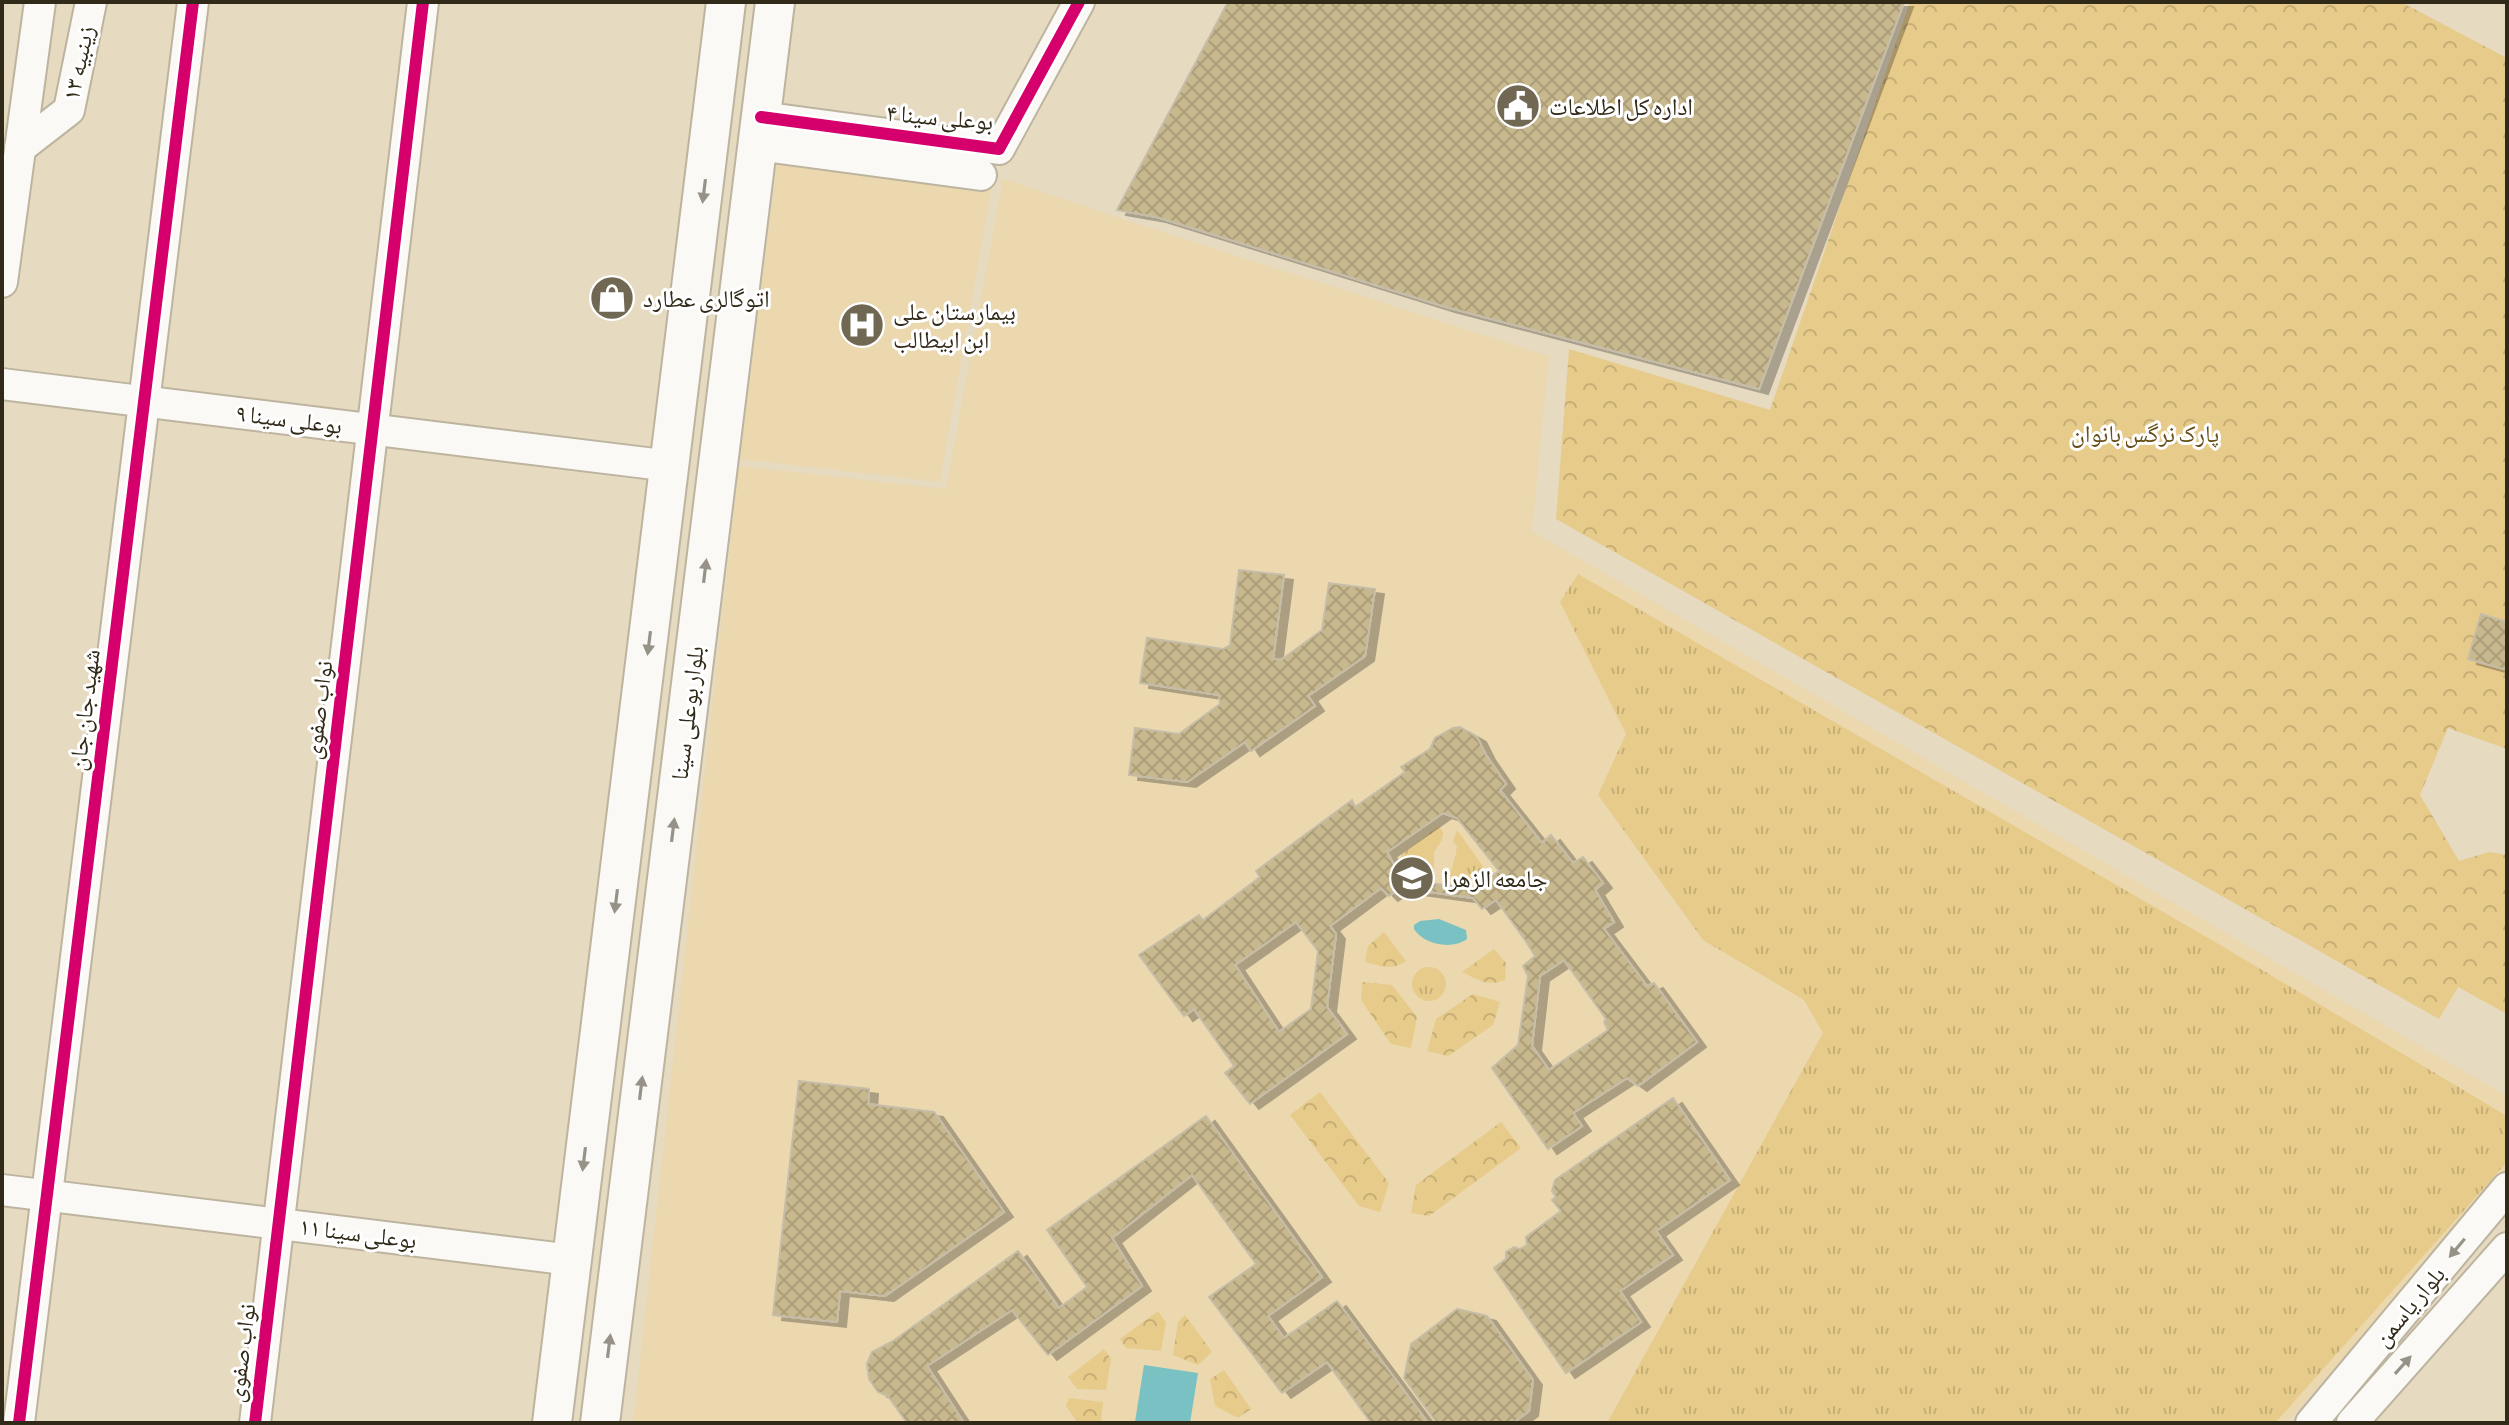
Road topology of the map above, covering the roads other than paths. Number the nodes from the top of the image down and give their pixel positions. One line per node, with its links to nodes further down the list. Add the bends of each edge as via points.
1 (40, 2): 11 (street)
2 (91, 2): 11 (street, زینبیه ۱۳, via 69,110)
3 (193, 2): 15 (street, شهید جان جان)
4 (423, 2): 16 (street, نواب صفوی)
5 (726, 2): 8 (main road, بلوار بوعلی سینا)
6 (775, 2): 9 (main road, بلوار بوعلی سینا)
7 (1079, 2): 10 (street, بوعلی سینا ۴, via 999,149)
8 (711, 126): 9 (main road); 17 (main road, بلوار بوعلی سینا, one-way to 17)
9 (767, 132): 10 (street, بوعلی سینا ۴); 27 (main road, بلوار بوعلی سینا, one-way to 9)
10 (883, 147): 12 (street, بوعلی سینا ۴)
11 (20, 148): 13 (street)
12 (981, 175)
13 (2, 282)
14 (2, 384): 15 (street, بوعلی سینا ۹)
15 (144, 401): 16 (street, بوعلی سینا ۹); 20 (street, شهید جان جان)
16 (373, 429): 17 (street, بوعلی سینا ۹); 21 (street, نواب صفوی)
17 (671, 466): 23 (main road, بلوار بوعلی سینا, one-way to 23)
18 (2507, 1188): 28 (street, بلوار یاسمن, one-way to 28)
19 (2, 1190): 20 (street, بوعلی سینا ۱۱)
20 (47, 1195): 21 (street, بوعلی سینا ۱۱); 24 (street, شهید جان جان)
21 (279, 1224): 23 (street, بوعلی سینا ۱۱); 25 (street, نواب صفوی)
22 (2507, 1248): 29 (street, بلوار یاسمن, one-way to 22)
23 (572, 1260): 26 (main road, بلوار بوعلی سینا)
24 (19, 1423)
25 (255, 1423)
26 (552, 1423)
27 (600, 1423)
28 (2311, 1423)
29 (2352, 1423)

